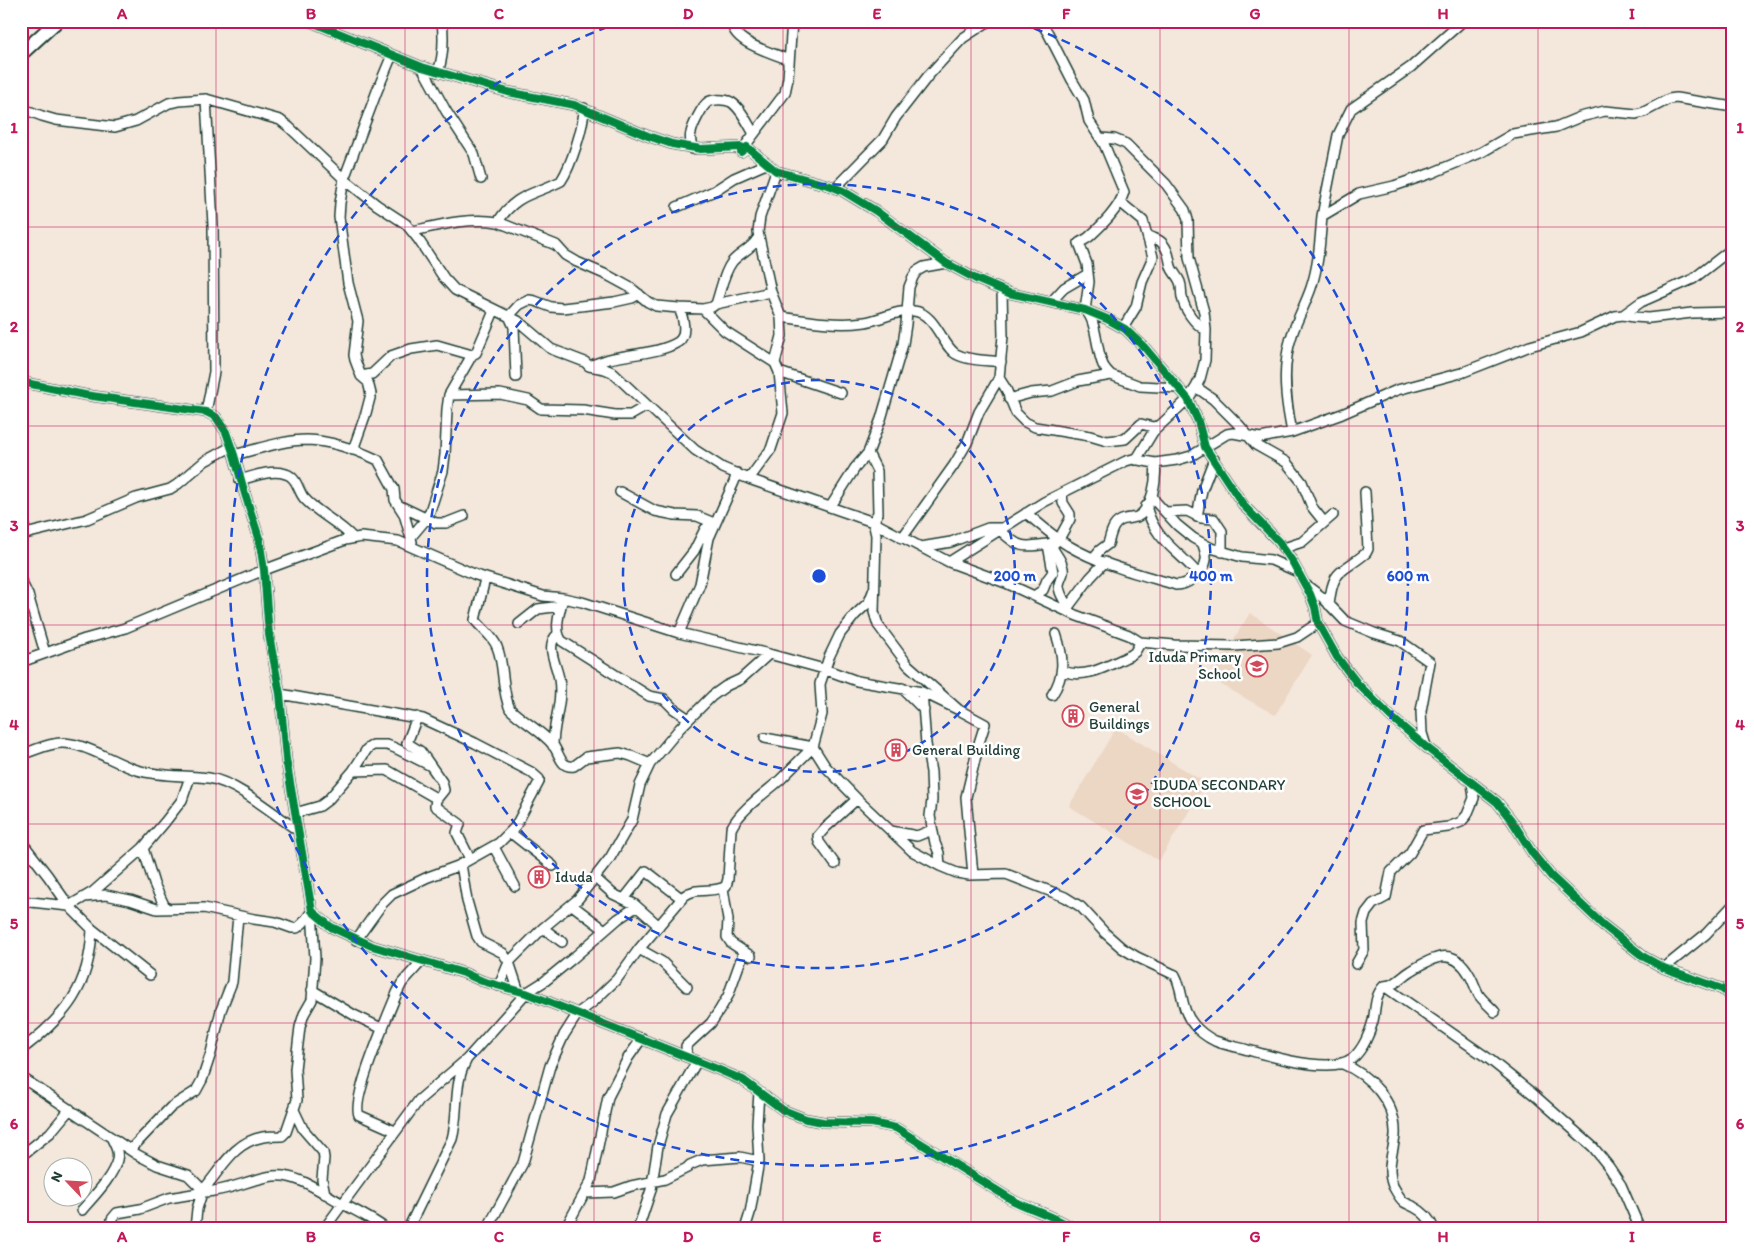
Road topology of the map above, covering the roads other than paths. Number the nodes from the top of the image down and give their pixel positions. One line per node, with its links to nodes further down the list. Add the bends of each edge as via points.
1 (56, 21): 9 (highway)
2 (309, 21): 10 (street)
3 (442, 21): 13 (street, via 442,62)
4 (732, 21): 12 (street, via 740,38 788,60)
5 (792, 21): 12 (street)
6 (989, 21): 26 (street, via 963,38 950,52 896,117 883,140)
7 (1040, 21): 19 (street, via 1084,100 1089,121)
8 (1463, 21): 29 (street, via 1411,67 1364,98 1349,112 1338,135)
9 (21, 54)
10 (392, 55): 11 (street); 24 (street)
11 (422, 68): 13 (street); 25 (street, via 442,106 474,154)
12 (789, 69): 18 (street, via 785,93)
13 (438, 72): 17 (street, via 500,90)
14 (206, 99): 16 (street, via 169,104 136,121 114,127 56,120); 24 (street, via 280,120); 70 (street, via 213,226 214,372)
15 (1733, 107): 29 (street, via 1676,98 1644,112 1605,111 1556,126 1520,132 1432,173 1359,194)
16 (21, 108)
17 (584, 108): 20 (street, via 648,136); 30 (street, via 578,137 562,180 516,202)
18 (754, 134): 20 (street, via 733,104 722,100 710,101 692,129); 21 (street)
19 (1100, 138): 27 (street, via 1123,190); 52 (street, via 1126,144 1166,184 1185,210 1189,258)
20 (692, 148): 21 (street, via 741,147)
21 (741, 152): 22 (street, via 746,147)
22 (766, 164): 23 (street); 28 (street)
23 (776, 171): 26 (street); 33 (street, via 760,217)
24 (344, 179): 31 (street); 59 (street, via 339,217 351,298 358,321 354,354)
25 (481, 179)
26 (836, 187): 35 (street, via 876,211)
27 (1120, 202): 32 (street, via 1144,221); 36 (street, via 1090,236 1079,242)
28 (677, 207)
29 (1322, 216): 72 (street, via 1314,279 1296,320 1287,354 1286,388)
30 (498, 222): 31 (street, via 456,222); 39 (street, via 556,245 565,256)
31 (413, 230): 43 (street, via 451,286)
32 (1147, 236): 51 (street, via 1153,260 1142,282 1136,306); 52 (street, via 1164,244 1180,282 1182,299 1199,326)
33 (758, 238): 38 (street); 41 (street, via 731,264)
34 (1733, 248): 48 (street, via 1693,279 1641,302)
35 (946, 262): 37 (street); 46 (street, via 924,267 914,274 909,288)
36 (1088, 274): 40 (street, via 1064,288); 45 (street)
37 (1002, 290): 40 (street); 54 (street)
38 (771, 292): 41 (street); 50 (street)
39 (639, 294): 42 (street, via 656,306); 49 (street, via 614,302 563,308 529,300)
40 (1051, 302): 45 (street)
41 (716, 304): 44 (street)
42 (679, 308): 44 (street); 56 (street, via 684,328 678,342)
43 (491, 309): 49 (street); 53 (street, via 494,311 476,353)
44 (703, 309): 55 (street, via 725,331)
45 (1085, 310): 51 (street); 58 (street, via 1102,362)
46 (908, 311): 50 (street, via 853,323); 54 (street, via 916,311 930,320 956,354); 77 (street, via 882,419)
47 (1733, 312): 48 (street, via 1641,318)
48 (1623, 315): 72 (street, via 1461,373 1394,392)
49 (509, 316): 56 (street, via 551,349); 60 (street, via 514,327)
50 (780, 317): 55 (street, via 782,336)
51 (1123, 328): 64 (street, via 1145,348)
52 (1206, 330): 63 (street, via 1205,360)
53 (472, 355): 59 (street, via 437,345 411,348 391,356 372,374); 66 (street)
54 (1002, 362): 61 (street)
55 (775, 363): 57 (street)
56 (589, 366): 69 (street, via 612,372)
57 (779, 372): 65 (street); 82 (street, via 783,413 771,449)
58 (1110, 375): 64 (street, via 1140,386); 67 (street)
59 (361, 376): 75 (street, via 368,382 371,394)
60 (516, 377)
61 (999, 378): 67 (street); 105 (street, via 954,465)
62 (21, 382): 70 (street, via 85,395)
63 (1196, 387): 68 (street); 73 (street)
64 (1178, 388): 68 (street)
65 (841, 394)
66 (449, 395): 69 (street, via 500,394 528,400 541,409 615,415 631,415); 97 (street, via 443,470)
67 (1009, 399): 71 (street, via 1016,413 1029,425 1103,441 1125,439 1141,424)
68 (1188, 399): 71 (street); 74 (street)
69 (649, 407): 81 (street, via 695,450)
70 (206, 412): 76 (street, via 220,422)
71 (1158, 426): 79 (street)
72 (1292, 432): 73 (street)
73 (1248, 437): 74 (street, via 1228,434); 100 (street, via 1290,467)
74 (1205, 447): 78 (street); 80 (street, via 1191,456)
75 (353, 450): 76 (street, via 306,440); 89 (street, via 380,460)
76 (233, 451): 83 (street); 102 (street, via 205,461 170,489 136,498 88,519)
77 (868, 453): 90 (street); 99 (street, via 878,480 878,513)
78 (1214, 459): 96 (street, via 1202,490); 109 (street, via 1244,506)
79 (1136, 460): 80 (street); 85 (street, via 1122,462)
80 (1155, 463): 87 (street)
81 (737, 473): 82 (street); 98 (street)
82 (749, 479): 90 (street)
83 (240, 480): 104 (street, via 264,474 291,476 307,501); 115 (street, via 259,538)
84 (620, 492): 98 (street, via 656,511 697,516)
85 (1062, 492): 92 (street); 106 (street, via 1070,519)
86 (1365, 492): 125 (street, via 1368,549 1333,580)
87 (1152, 494): 91 (street); 93 (street)
88 (21, 501): 102 (street)
89 (400, 506): 97 (street); 103 (street)
90 (831, 506): 99 (street)
91 (1146, 506): 112 (street, via 1140,515 1116,524 1110,532 1108,544); 118 (street, via 1161,538)
92 (1026, 512): 101 (street); 106 (street)
93 (1165, 512): 96 (street, via 1187,511); 107 (street)
94 (1333, 515): 100 (street)
95 (464, 516): 97 (street, via 442,524)
96 (1197, 516): 111 (street, via 1216,521 1222,531)
97 (427, 518): 103 (street)
98 (715, 522): 117 (street, via 705,529 694,551); 129 (street, via 700,584)
99 (873, 522): 105 (street); 122 (street, via 876,535)
100 (1324, 522): 109 (street, via 1302,542)
101 (1001, 529): 106 (street, via 1016,544 1024,547); 108 (street, via 988,528 951,542); 113 (street)
102 (23, 535)
103 (411, 537): 110 (street)
104 (353, 538): 110 (street, via 389,539); 115 (street)
105 (902, 538): 108 (street)
106 (1055, 542): 112 (street); 123 (street, via 1049,554 1053,572 1043,590); 126 (street, via 1053,551 1063,566 1059,588)
107 (1203, 544): 111 (street); 118 (street, via 1206,560)
108 (921, 547): 113 (street)
109 (1284, 548): 116 (street)
110 (414, 549): 119 (street)
111 (1222, 552): 116 (street, via 1249,559 1271,560)
112 (1094, 557): 114 (street)
113 (949, 562): 123 (street)
114 (1105, 562): 118 (street, via 1176,585 1188,583); 126 (street)
115 (264, 570): 133 (street, via 125,628); 140 (street, via 269,635)
116 (1298, 572): 121 (street)
117 (676, 574)
118 (1198, 574)
119 (485, 579): 124 (street); 147 (street, via 475,620 497,646 508,706)
120 (21, 582): 133 (street)
121 (1304, 584): 125 (street); 127 (street, via 1315,606)
122 (874, 589): 136 (street, via 869,602 840,634); 143 (street, via 875,620 892,647 908,666)
123 (1034, 596): 126 (street)
124 (562, 602): 128 (street, via 538,609); 129 (street, via 582,602); 130 (street)
125 (1329, 604): 149 (street, via 1348,623 1400,641 1430,662 1421,711)
126 (1067, 608): 127 (street, via 1075,615 1129,634 1140,642 1174,645 1278,643 1297,637)
127 (1318, 623): 149 (street, via 1337,657 1357,683)
128 (519, 624)
129 (679, 633): 134 (street)
130 (558, 634): 145 (street, via 562,642 574,650 649,696 664,699); 147 (street, via 551,648 561,696)
131 (1056, 634): 137 (street, via 1062,654)
132 (1140, 643): 137 (street, via 1131,655 1092,672)
133 (45, 652): 135 (street)
134 (769, 654): 136 (street); 145 (street, via 741,679 716,692)
135 (21, 662)
136 (824, 670): 138 (street, via 857,681); 148 (street, via 819,689 822,718)
137 (1062, 671): 141 (street)
138 (902, 688): 139 (street); 142 (street)
139 (922, 692): 142 (street); 143 (street)
140 (280, 694): 144 (street); 158 (street)
141 (1052, 696)
142 (924, 710): 160 (street, via 931,772)
143 (959, 710): 171 (street, via 985,724 966,797)
144 (417, 717): 152 (street, via 407,743 420,751); 162 (street, via 447,729 539,778 535,792)
145 (689, 719): 151 (street)
146 (765, 738): 148 (street)
147 (553, 746): 151 (street, via 564,764 570,767 586,757 620,753)
148 (813, 747): 157 (street, via 825,766); 174 (street, via 733,825 728,878)
149 (1426, 747): 155 (street)
150 (21, 755): 154 (street, via 62,743 79,746 135,770)
151 (650, 764): 172 (street, via 640,785 632,820)
152 (431, 766): 153 (street, via 387,745 374,745 367,749); 156 (street, via 444,788)
153 (352, 771): 156 (street, via 388,770); 158 (street, via 320,806)
154 (190, 777): 159 (street, via 222,782); 165 (street, via 175,810)
155 (1472, 782): 195 (street, via 1474,798 1464,819 1452,826 1423,830 1410,853 1391,872 1386,897 1373,904 1366,913 1364,950); 196 (street, via 1501,807 1539,862 1567,891 1603,925 1644,957)
156 (436, 800): 166 (street, via 434,806 460,824 456,833)
157 (857, 800): 161 (street); 168 (street, via 818,837)
158 (295, 813): 159 (street)
159 (297, 830): 184 (street)
160 (932, 830): 161 (street, via 917,836); 170 (street)
161 (891, 831): 170 (street, via 908,848)
162 (510, 833): 164 (street); 169 (street)
163 (21, 842): 181 (street)
164 (494, 847): 166 (street); 173 (street)
165 (142, 848): 175 (street, via 110,879); 183 (street)
166 (470, 859): 167 (street)
167 (461, 864): 190 (street, via 392,894); 194 (street, via 477,936 481,942 503,953)
168 (835, 864)
169 (553, 866)
170 (940, 866): 171 (street)
171 (973, 875): 214 (street, via 1006,874 1074,902 1122,948 1176,975 1188,1018 1198,1030 1214,1040 1301,1063 1329,1066)
172 (595, 878): 177 (street); 179 (street)
173 (515, 886)
174 (723, 888): 176 (street, via 694,891); 208 (street, via 727,937 747,954 719,1011)
175 (84, 897): 181 (street); 183 (street, via 106,895 157,909)
176 (681, 898): 177 (street, via 646,871); 186 (street)
177 (624, 899): 182 (street)
178 (21, 901): 181 (street)
179 (572, 905): 187 (street); 189 (street)
180 (1733, 905): 196 (street, via 1717,924)
181 (68, 906): 188 (street)
182 (636, 907): 186 (street); 189 (street)
183 (166, 908): 185 (street, via 200,907)
184 (312, 911): 185 (street, via 297,928); 190 (street, via 331,927); 201 (street, via 315,958)
185 (238, 916): 221 (street, via 232,982 200,1086 171,1108)
186 (660, 926): 192 (street)
187 (543, 928): 191 (street); 194 (street)
188 (92, 929): 197 (street); 209 (street, via 89,961 79,989 56,1018)
189 (605, 930): 202 (street, via 545,981)
190 (356, 940): 193 (street)
191 (562, 942)
192 (639, 949): 200 (street, via 662,962); 205 (street, via 617,979)
193 (421, 962): 198 (street); 206 (street, via 399,987)
194 (509, 962): 198 (street); 202 (street)
195 (1356, 964)
196 (1664, 968): 203 (street, via 1722,989)
197 (150, 975)
198 (499, 986): 202 (street)
199 (1384, 986): 204 (street, via 1395,984 1410,971 1434,959 1453,957 1461,961 1479,994); 214 (street, via 1376,998 1373,1022 1365,1040 1352,1058); 241 (street, via 1489,1059 1594,1147 1621,1185)
200 (687, 987)
201 (312, 990): 206 (street); 218 (street, via 312,1000 300,1027)
202 (523, 992): 205 (street); 212 (street)
203 (1733, 1003)
204 (1495, 1012)
205 (578, 1013): 207 (street); 235 (street, via 554,1054 522,1163)
206 (383, 1029): 219 (street, via 360,1090 357,1109 364,1118)
207 (642, 1038): 210 (street); 226 (street, via 608,1097 593,1173)
208 (686, 1046): 210 (street); 211 (street)
209 (21, 1050)
210 (676, 1052): 211 (street)
211 (687, 1057): 213 (street)
212 (467, 1059): 219 (street, via 426,1093); 234 (street, via 459,1083 452,1139)
213 (697, 1061): 216 (street, via 743,1080); 224 (street, via 667,1114)
214 (1341, 1063): 240 (street, via 1364,1075 1382,1095 1390,1110 1395,1135 1390,1169 1392,1182 1404,1202 1426,1214)
215 (21, 1077): 217 (street)
216 (760, 1092): 223 (street, via 757,1124); 239 (street, via 783,1110 806,1119 872,1123 896,1128 1014,1201 1053,1216)
217 (70, 1109): 220 (street); 222 (street, via 50,1133)
218 (294, 1110): 225 (street, via 285,1134 257,1138 236,1148); 227 (street, via 303,1129 323,1152)
219 (395, 1131): 228 (street)
220 (111, 1137): 221 (street); 229 (street, via 117,1151 115,1166)
221 (130, 1150): 225 (street, via 157,1165 188,1175)
222 (21, 1156)
223 (759, 1161): 224 (street, via 740,1157 702,1160 673,1176); 238 (street)
224 (652, 1182): 226 (street, via 614,1192); 237 (street)
225 (203, 1191): 227 (street, via 280,1176 294,1178); 230 (street, via 117,1213 112,1219); 231 (street)
226 (585, 1193): 236 (street)
227 (325, 1194): 228 (street)
228 (341, 1204): 232 (street); 233 (street)
229 (82, 1210)
230 (111, 1229)
231 (195, 1229)
232 (324, 1229)
233 (386, 1229)
234 (408, 1229)
235 (487, 1229)
236 (565, 1229)
237 (638, 1229)
238 (745, 1229)
239 (1074, 1229)
240 (1434, 1229)
241 (1640, 1229)

